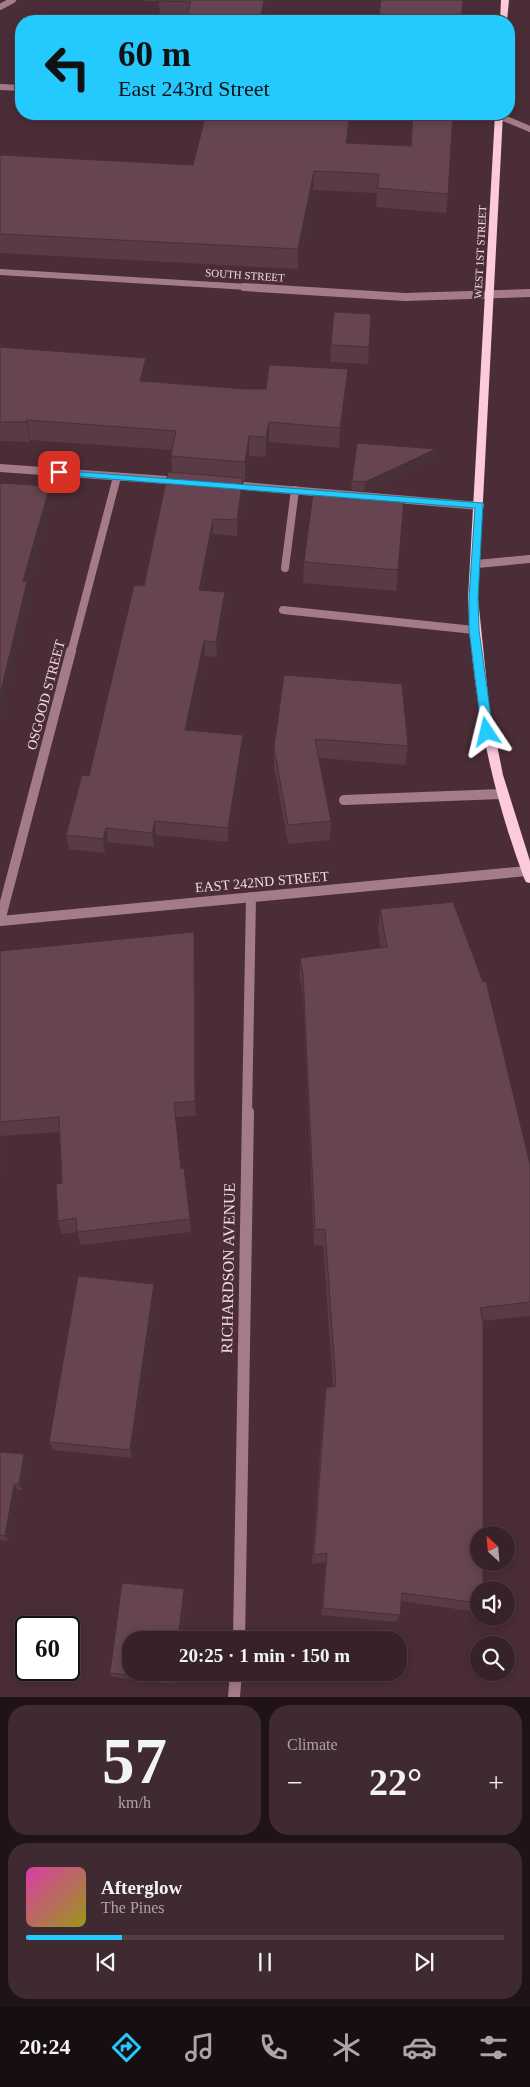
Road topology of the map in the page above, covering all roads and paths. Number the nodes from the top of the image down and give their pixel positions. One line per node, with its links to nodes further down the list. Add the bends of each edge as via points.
1 (12, 0): 3 (street)
2 (505, 0): 4 (main road)
3 (0, 7)
4 (504, 15)
5 (0, 87): 6 (street)
6 (15, 88)
7 (499, 120): 12 (main road, WEST 1ST STREET)
8 (511, 120): 9 (street)
9 (530, 129)
10 (0, 272): 12 (street, SOUTH STREET, via 405,296)
11 (530, 293): 12 (street, SOUTH STREET)
12 (489, 295): 18 (main road, WEST 1ST STREET)
13 (0, 468): 14 (street)
14 (117, 477): 15 (street); 28 (street, OSGOOD STREET)
15 (186, 482)
16 (226, 485): 17 (street)
17 (295, 490): 18 (street); 21 (street)
18 (480, 506): 20 (main road, WEST 1ST STREET)
19 (530, 560): 20 (street)
20 (476, 564): 23 (main road, WEST 1ST STREET)
21 (285, 568)
22 (283, 610): 23 (street)
23 (474, 630): 24 (main road, WEST 1ST STREET, via 483,706)
24 (502, 794): 25 (street); 26 (main road, WEST 1ST STREET)
25 (344, 800)
26 (529, 874): 27 (street, EAST 242ND STREET)
27 (251, 897): 28 (street, EAST 242ND STREET); 29 (street, RICHARDSON AVENUE)
28 (0, 921)
29 (239, 1631)
30 (235, 1681): 31 (street)
31 (234, 1697)

